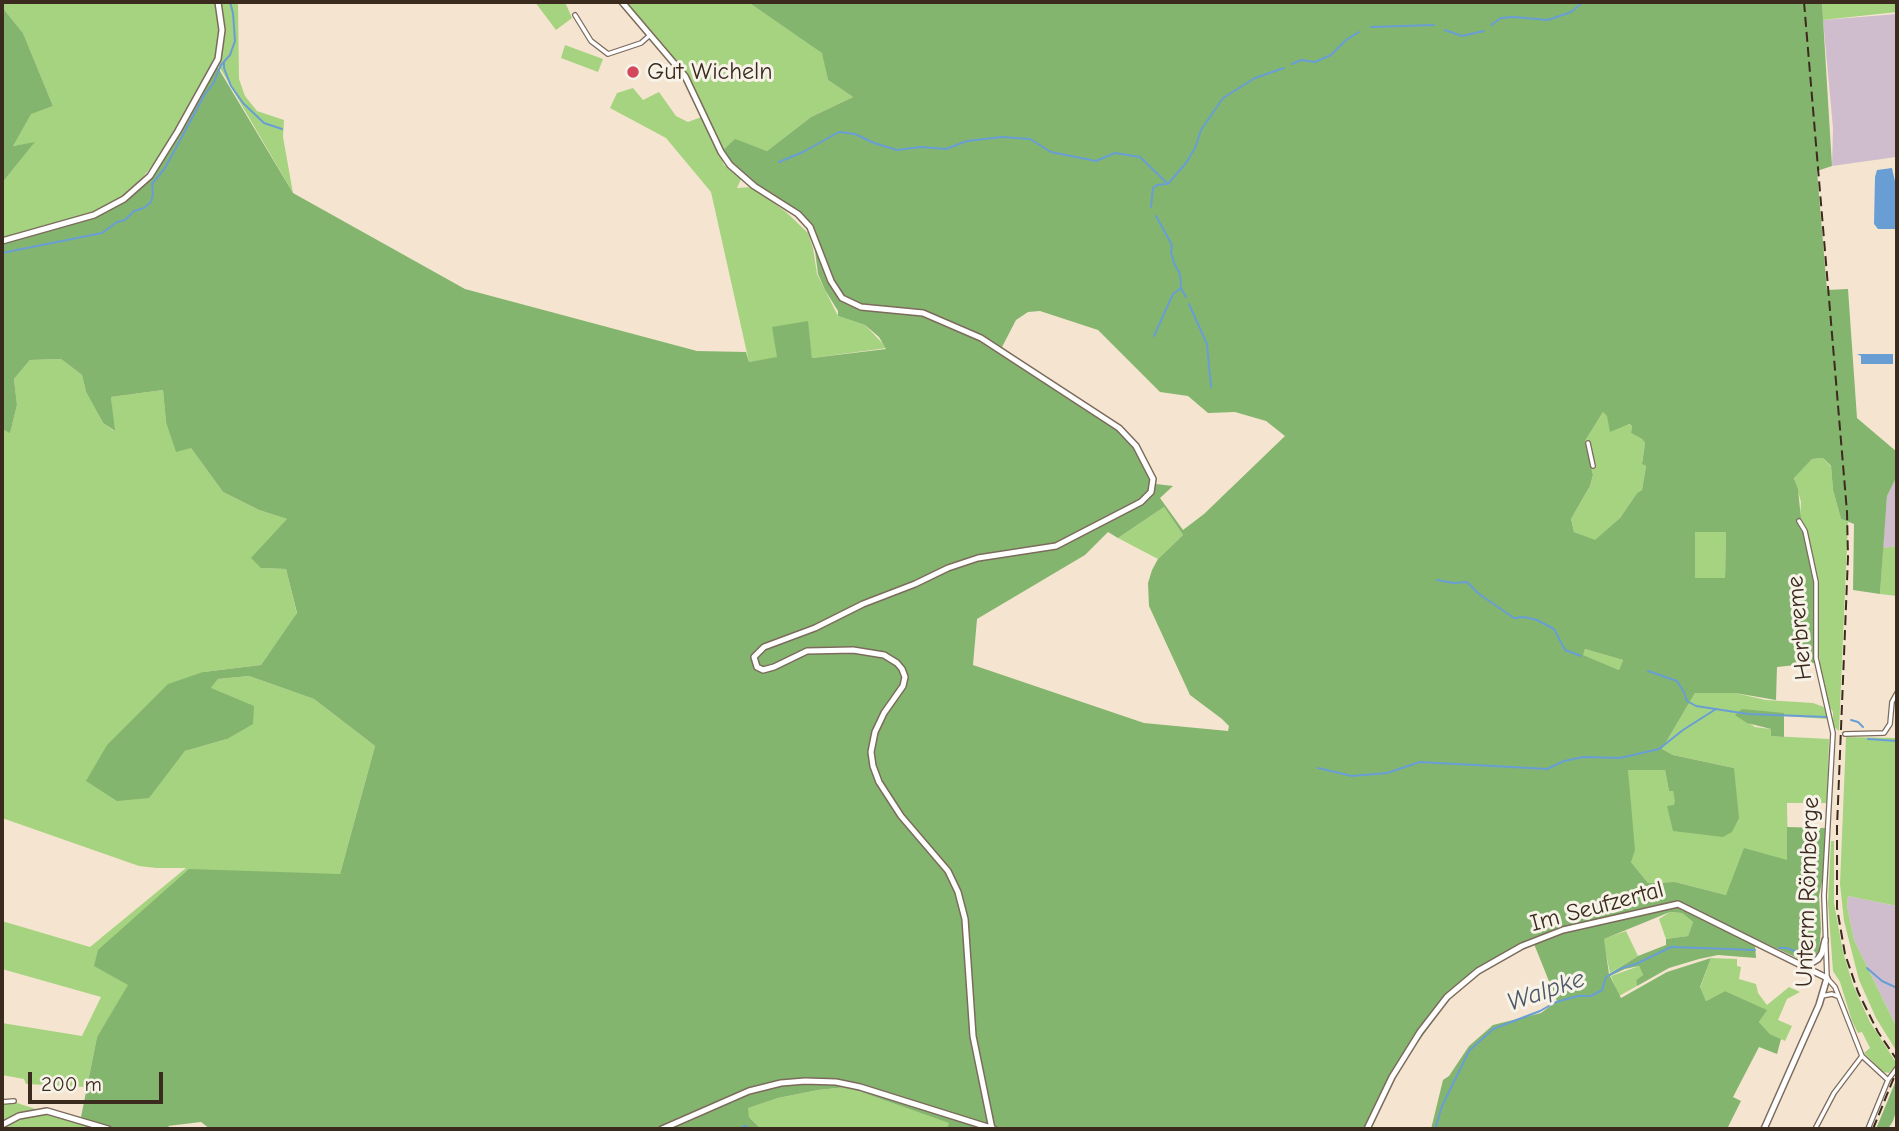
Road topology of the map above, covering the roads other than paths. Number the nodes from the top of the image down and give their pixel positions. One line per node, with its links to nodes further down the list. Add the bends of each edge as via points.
1 (218, 2): 5 (street, via 222,30 218,59 150,176 124,199 94,215)
2 (622, 2): 4 (street)
3 (575, 15): 4 (street, via 591,41 608,54 641,43)
4 (650, 35): 25 (street, via 688,81 730,165 810,227 831,281 846,302 876,310 912,310 981,338 1119,428 1136,446 1153,479 1151,492 1141,502 1056,545 978,558 948,568 764,647 754,657 757,667 766,669 807,651 853,650 884,655 902,669 903,686 875,732 873,766 901,816 948,871 958,892 965,919 973,1036)
5 (2, 241)
6 (1588, 443): 7 (street)
7 (1593, 466)
8 (1799, 521): 10 (street, Herbreme, via 1816,583 1816,658)
9 (1897, 693): 11 (street, via 1884,733)
10 (1835, 733): 12 (street, Unterm Römberge)
11 (1845, 733)
12 (1825, 940): 13 (street, via 1818,959); 14 (street, Unterm Römberge)
13 (1805, 967): 14 (street, Im Seufzertal); 26 (street, Im Seufzertal, via 1678,904 1543,937 1494,960 1447,997 1392,1077)
14 (1827, 978): 15 (street, Unterm Römberge); 16 (street)
15 (1822, 996): 16 (street); 27 (street, Unterm Römberge)
16 (1839, 998): 17 (street)
17 (1862, 1056): 19 (street); 28 (street, via 1834,1093)
18 (1897, 1068): 19 (street)
19 (1888, 1080): 29 (street)
20 (14, 1101): 21 (street)
21 (2, 1102)
22 (2, 1125): 23 (street, via 27,1113 53,1112)
23 (108, 1129)
24 (662, 1129): 25 (street, via 749,1091 805,1081 860,1087)
25 (993, 1129)
26 (1367, 1129)
27 (1764, 1129)
28 (1815, 1129)
29 (1868, 1129)

